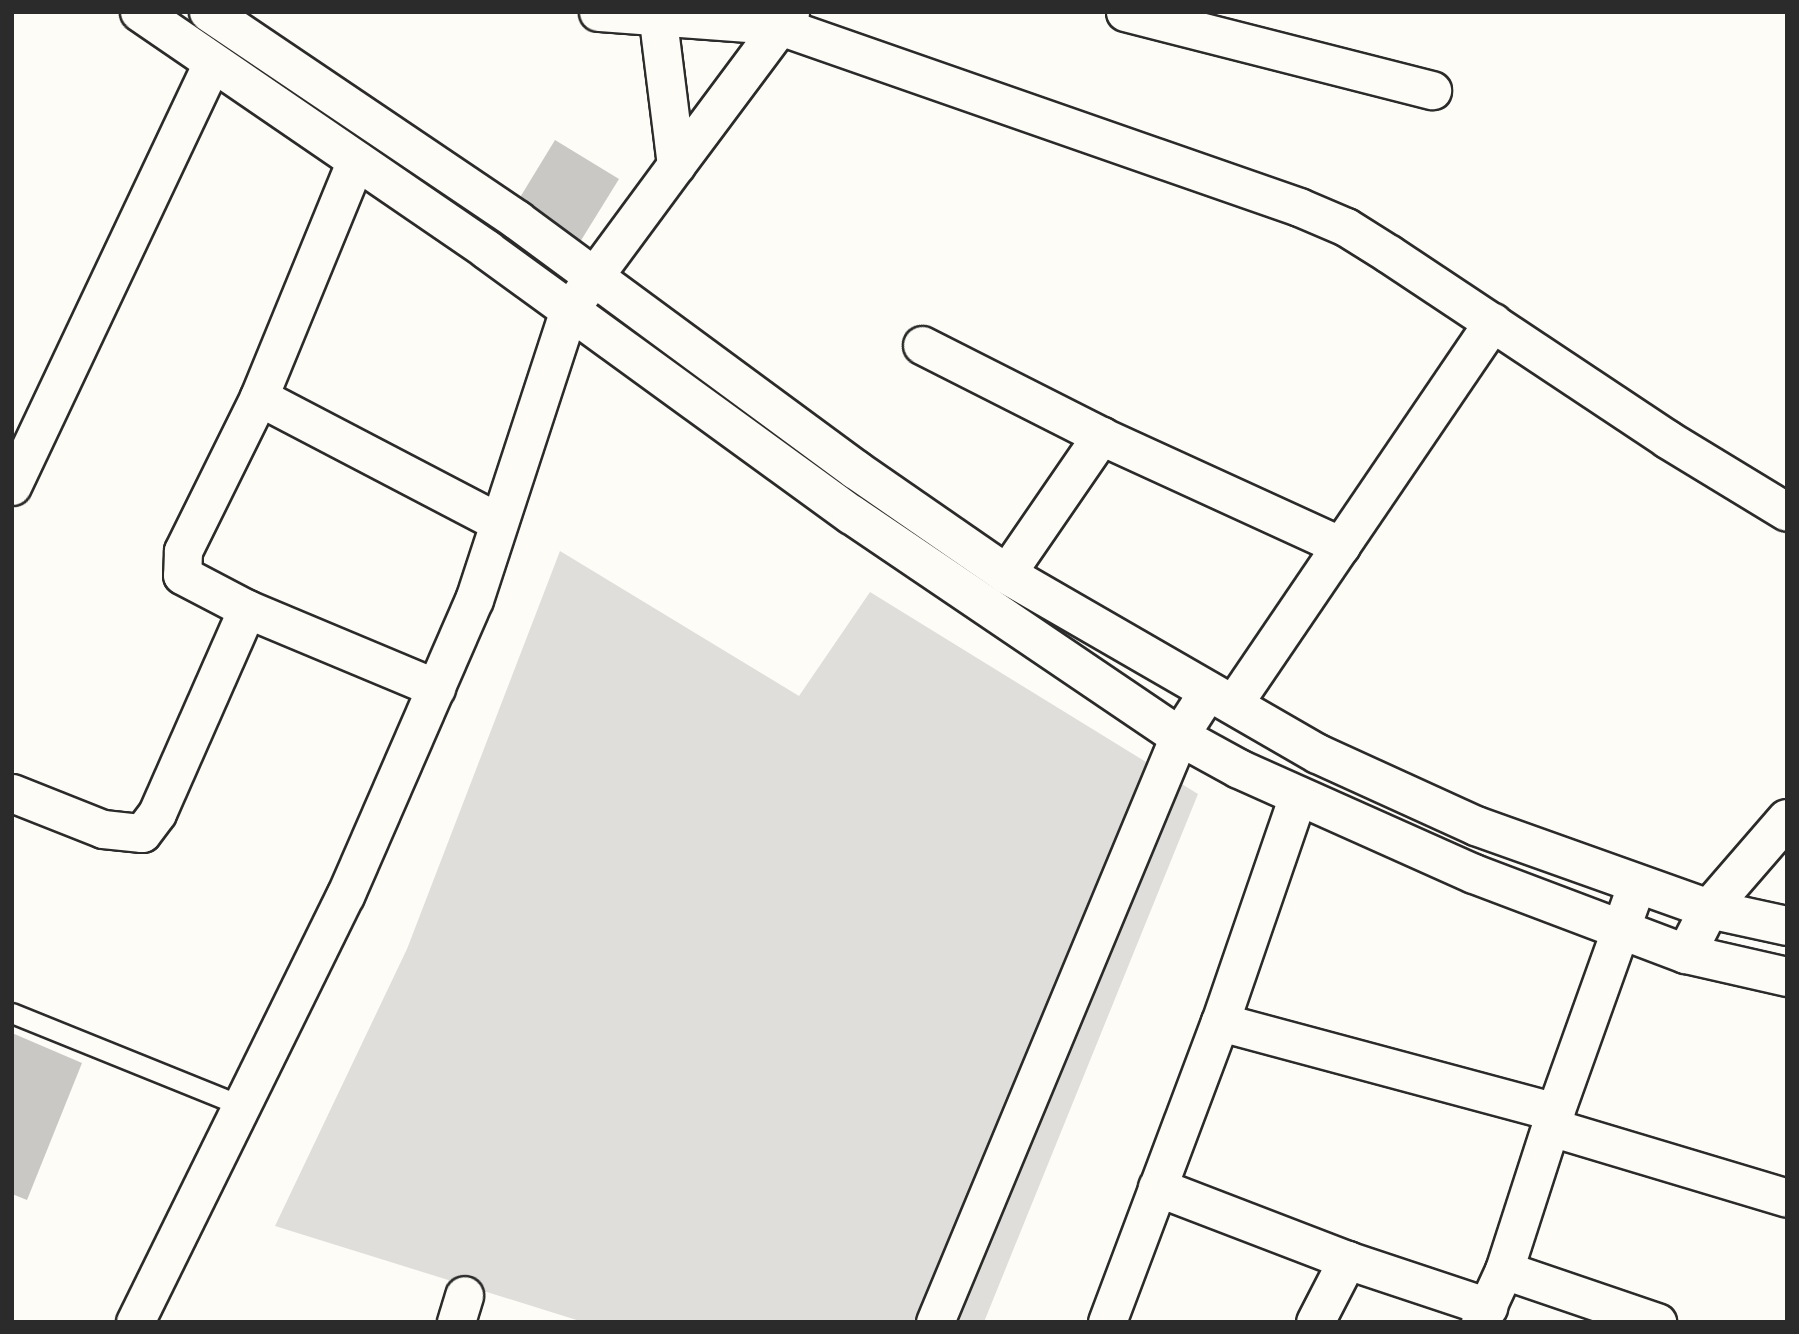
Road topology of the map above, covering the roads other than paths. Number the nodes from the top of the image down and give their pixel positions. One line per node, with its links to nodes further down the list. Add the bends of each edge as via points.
1 (140, 12): 7 (main road)
2 (598, 12): 5 (street)
3 (1125, 12): 8 (street)
4 (213, 13): 11 (main road)
5 (657, 16): 6 (street); 10 (street)
6 (784, 18): 10 (street); 13 (street, via 1346,227)
7 (212, 63): 9 (main road); 17 (street)
8 (1432, 90)
9 (356, 160): 12 (main road); 15 (street)
10 (676, 165): 11 (street)
11 (593, 276): 12 (street); 21 (main road)
12 (569, 310): 19 (street); 25 (main road, via 852,515)
13 (1493, 322): 18 (street, via 1667,439); 20 (street)
14 (922, 345): 16 (street)
15 (259, 397): 19 (street); 22 (street, via 180,563 182,575 191,582)
16 (1101, 436): 20 (street); 21 (street)
17 (12, 486)
18 (1787, 512)
19 (498, 522): 23 (street, via 474,600)
20 (1341, 546): 24 (street)
21 (1006, 574): 24 (main road)
22 (247, 609): 23 (street); 26 (street, via 158,813 142,832 103,829)
23 (436, 688): 37 (street, via 345,896)
24 (1221, 698): 25 (street); 29 (main road, via 1318,754 1476,826)
25 (1180, 736): 27 (main road); 45 (street)
26 (12, 793)
27 (1298, 796): 32 (main road, via 1475,874); 36 (street)
28 (1787, 819): 30 (main road)
29 (1636, 886): 30 (main road); 32 (street)
30 (1709, 909): 31 (main road); 33 (main road)
31 (1787, 926)
32 (1620, 929): 33 (main road); 38 (street)
33 (1686, 954): 34 (main road)
34 (1787, 977)
35 (12, 1013): 37 (lane)
36 (1220, 1021): 38 (street); 39 (street)
37 (242, 1106): 44 (street)
38 (1553, 1119): 40 (street); 42 (street)
39 (1157, 1187): 41 (street); 46 (street)
40 (1787, 1198)
41 (1347, 1260): 43 (street); 47 (street)
42 (1504, 1270): 43 (street); 48 (street)
43 (1484, 1315)
44 (135, 1322)
45 (935, 1322)
46 (1107, 1322)
47 (1315, 1322)
48 (1657, 1322)

